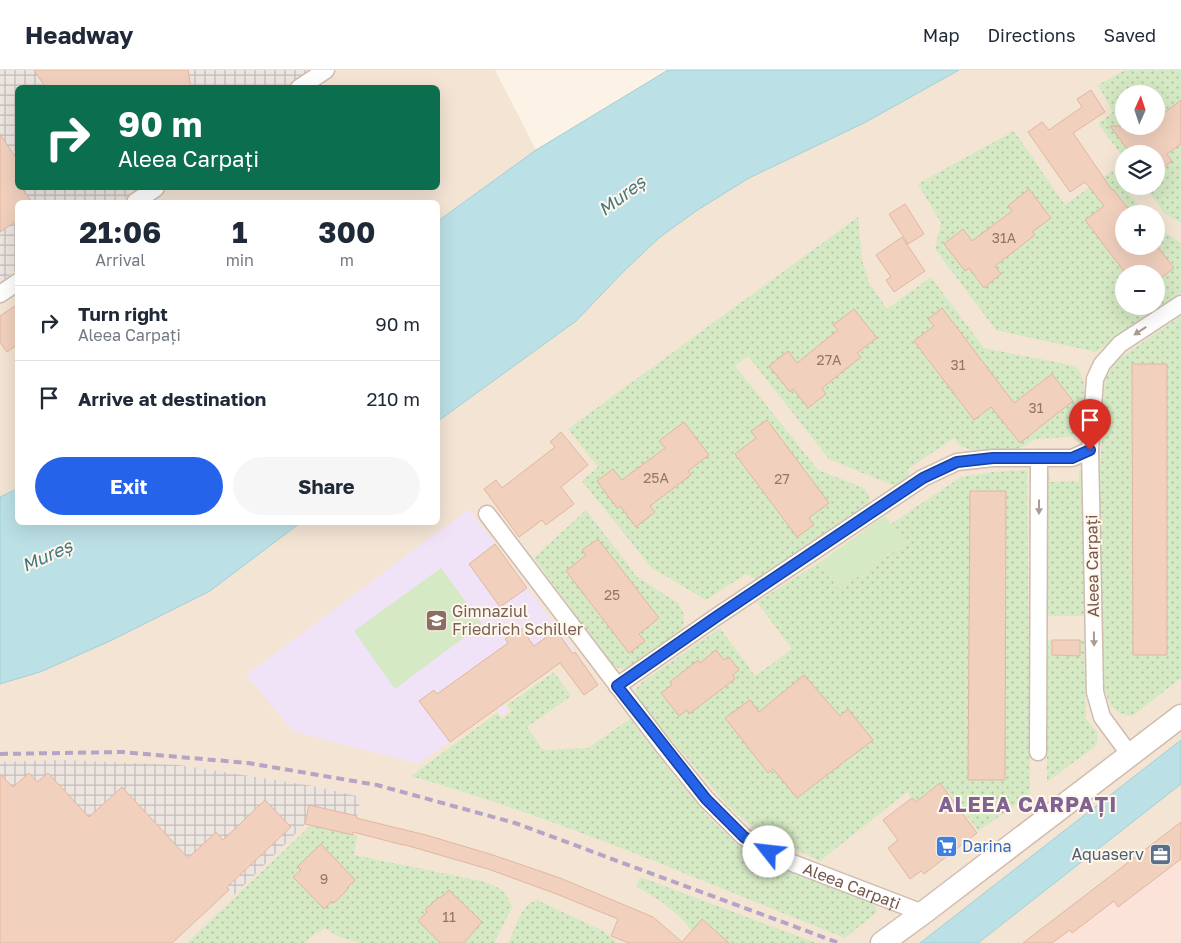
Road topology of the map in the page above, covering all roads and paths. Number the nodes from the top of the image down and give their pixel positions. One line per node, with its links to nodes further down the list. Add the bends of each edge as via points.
1 (326, 70): 2 (street)
2 (304, 85)
3 (153, 190): 4 (street)
4 (138, 200)
5 (15, 284): 6 (street)
6 (0, 294)
7 (1181, 304): 8 (street, Aleea Carpați, one-way to 8, via 1120,344 1102,364 1095,379)
8 (1090, 450): 9 (street, via 1072,458); 14 (street, Aleea Carpați, one-way to 14, via 1095,692 1102,717)
9 (1038, 458): 11 (street, via 957,462 923,478); 13 (street, one-way to 13)
10 (487, 514): 11 (street, Aleea Carpați)
11 (617, 686): 15 (street, Aleea Carpați, via 706,799 744,837 782,858)
12 (1181, 716): 14 (street, Aleea Carpați)
13 (1038, 752)
14 (1130, 755): 15 (street, Aleea Carpați)
15 (923, 914): 16 (street, Aleea Carpați)
16 (882, 943)

